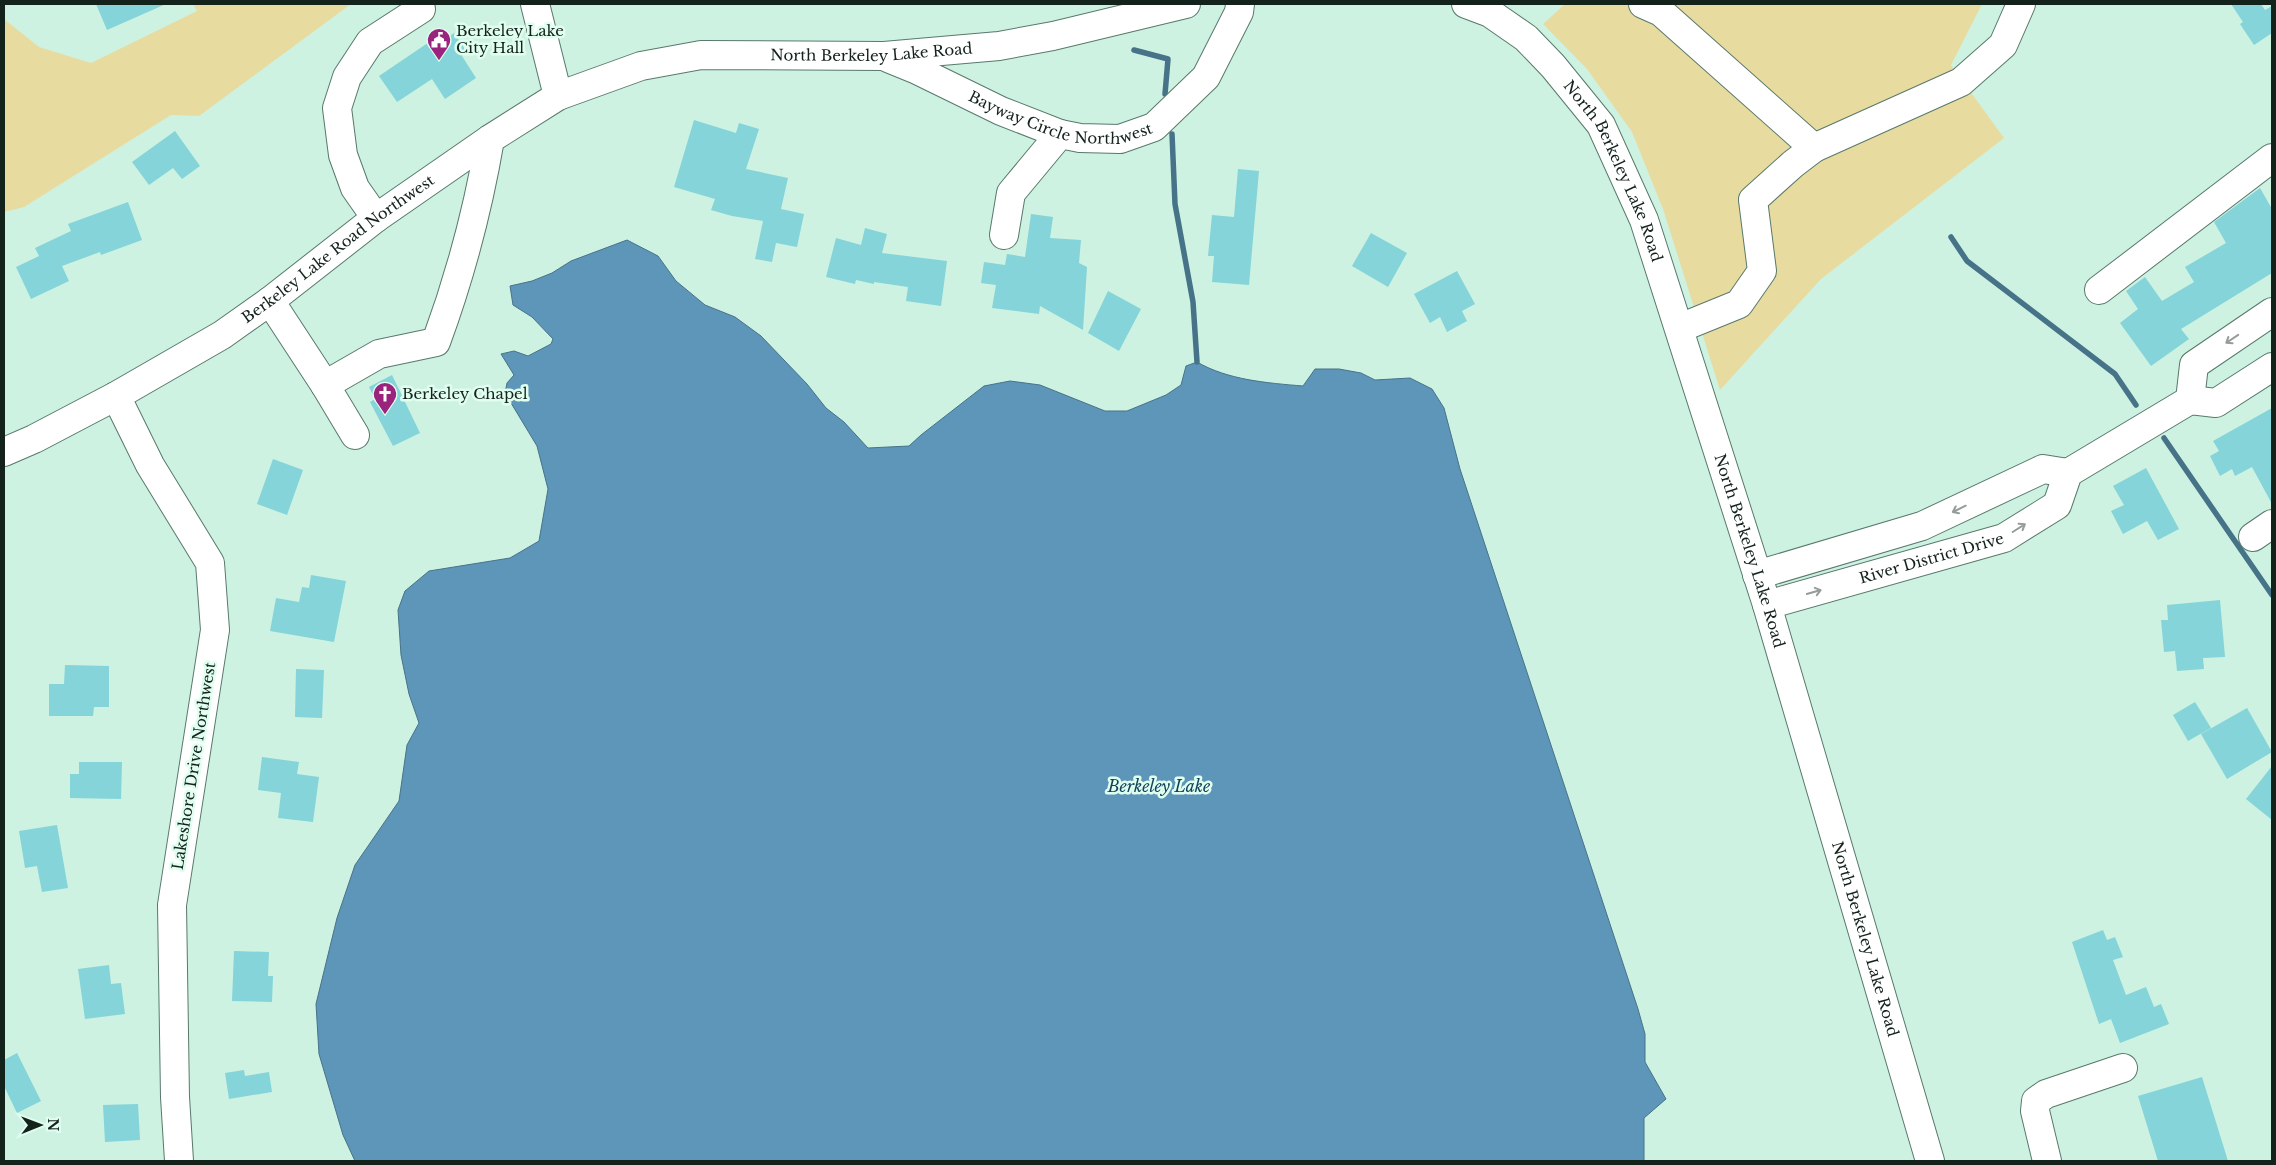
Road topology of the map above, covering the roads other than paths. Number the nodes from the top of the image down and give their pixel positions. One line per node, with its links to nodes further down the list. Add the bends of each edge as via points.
1 (535, 4): 9 (street)
2 (1186, 4): 8 (street, North Berkeley Lake Road, via 999,46)
3 (1240, 4): 10 (street, Bayway Circle Northwest, via 1206,77 1154,127 1120,139)
4 (1466, 4): 19 (street, North Berkeley Lake Road, via 1490,12 1526,38 1601,125 1644,220)
5 (1643, 4): 12 (street, via 1661,12)
6 (2021, 4): 12 (street, via 2003,45 1961,82)
7 (421, 9): 14 (street, via 370,42 347,77 337,108 343,155 355,188)
8 (884, 56): 9 (street, North Berkeley Lake Road, via 701,55 641,66); 10 (street, Bayway Circle Northwest, via 1001,111)
9 (558, 96): 11 (street, Berkeley Lake Road Northwest)
10 (1060, 134): 15 (street, via 1010,193)
11 (490, 139): 14 (street, Berkeley Lake Road Northwest); 21 (street, via 479,202 450,305 436,342 379,354)
12 (1814, 148): 19 (street, via 1754,200 1762,271 1739,304)
13 (2272, 158): 16 (street)
14 (376, 218): 17 (street, Berkeley Lake Road Northwest)
15 (1004, 235)
16 (2099, 290)
17 (270, 301): 21 (street); 22 (street, Berkeley Lake Road Northwest, via 222,335)
18 (2272, 312): 23 (street, one-way to 23, via 2194,365)
19 (1680, 328): 29 (street, North Berkeley Lake Road)
20 (2272, 367): 23 (street, via 2216,403)
21 (325, 385): 24 (street)
22 (116, 396): 25 (street, Berkeley Lake Road Northwest); 32 (street, Lakeshore Drive Northwest, via 150,465 210,563 215,630 172,905)
23 (2190, 400): 26 (street)
24 (355, 435)
25 (4, 452)
26 (2068, 473): 27 (street, one-way to 27, via 2043,469); 28 (street, River District Drive, one-way to 26, via 2004,538 2057,504)
27 (1927, 524): 28 (street); 29 (street)
28 (1938, 557): 30 (street, River District Drive, one-way to 28)
29 (1758, 575): 30 (street, North Berkeley Lake Road)
30 (1767, 605): 33 (street, North Berkeley Lake Road)
31 (2123, 1068): 34 (street, via 2046,1094 2036,1101 2035,1111)
32 (179, 1161)
33 (1930, 1161)
34 (2047, 1161)

